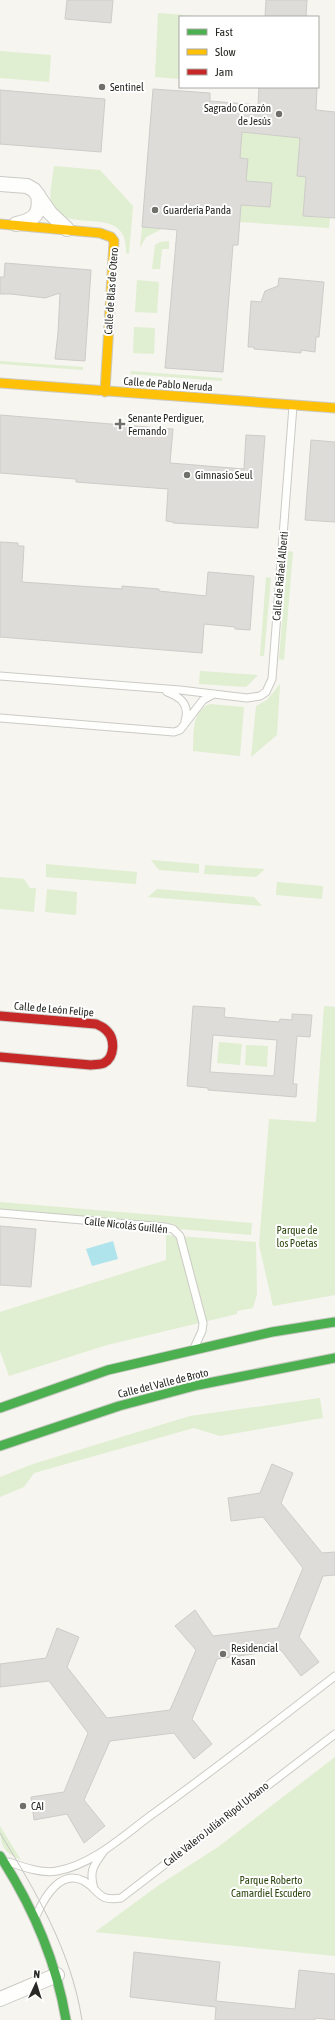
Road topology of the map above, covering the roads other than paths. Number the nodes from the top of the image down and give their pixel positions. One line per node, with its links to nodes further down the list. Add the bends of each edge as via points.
1 (0, 184): 2 (street, via 27,186)
2 (38, 194): 3 (street, Calle de Blas de Otero, via 39,205 32,219); 4 (street, via 50,213)
3 (6, 225): 4 (main road, Calle de Blas de Otero)
4 (66, 229): 6 (main road, Calle de Blas de Otero, via 106,234 114,241)
5 (0, 383): 6 (main road, Calle de Pablo Neruda)
6 (104, 392): 7 (main road, Calle de Pablo Neruda)
7 (292, 406): 8 (main road, Calle de Pablo Neruda); 11 (lane, Calle de Rafael Alberti, via 272,679 266,692 260,696 247,698)
8 (335, 408)
9 (0, 676): 10 (lane, Calle de Rafael Alberti)
10 (160, 689): 11 (lane, Calle de Rafael Alberti); 13 (lane, Calle de Rafael Alberti, via 179,697 184,702)
11 (214, 694): 13 (lane, via 203,700)
12 (0, 718): 13 (lane, via 174,732)
13 (184, 725)
14 (0, 1016): 15 (main road, Calle de León Felipe, via 96,1024 106,1029 111,1037 112,1047 110,1057 104,1063 91,1065)
15 (0, 1058)
16 (0, 1214): 18 (lane, Calle Nicolás Guillén, via 173,1229 180,1236 203,1323)
17 (335, 1322): 18 (main road, via 272,1332)
18 (193, 1350): 20 (main road, via 108,1370)
19 (335, 1358): 21 (main road, Calle del Valle de Broto, via 198,1385 119,1406)
20 (0, 1408)
21 (0, 1446)
22 (335, 1676): 24 (lane)
23 (335, 1734): 26 (lane, Calle Valero Julián Ripol Urbano, via 121,1898 102,1898)
24 (106, 1848): 25 (lane, via 74,1867 57,1871 31,1868); 26 (lane, via 93,1866 91,1877)
25 (1, 1858): 27 (main road)
26 (95, 1891): 27 (lane, Calle Valero Julián Ripol Urbano, via 79,1879 62,1880 46,1896)
27 (36, 1918): 28 (main road, via 50,1950)
28 (57, 1975): 29 (street); 30 (main road)
29 (0, 1999)
30 (66, 2020)

